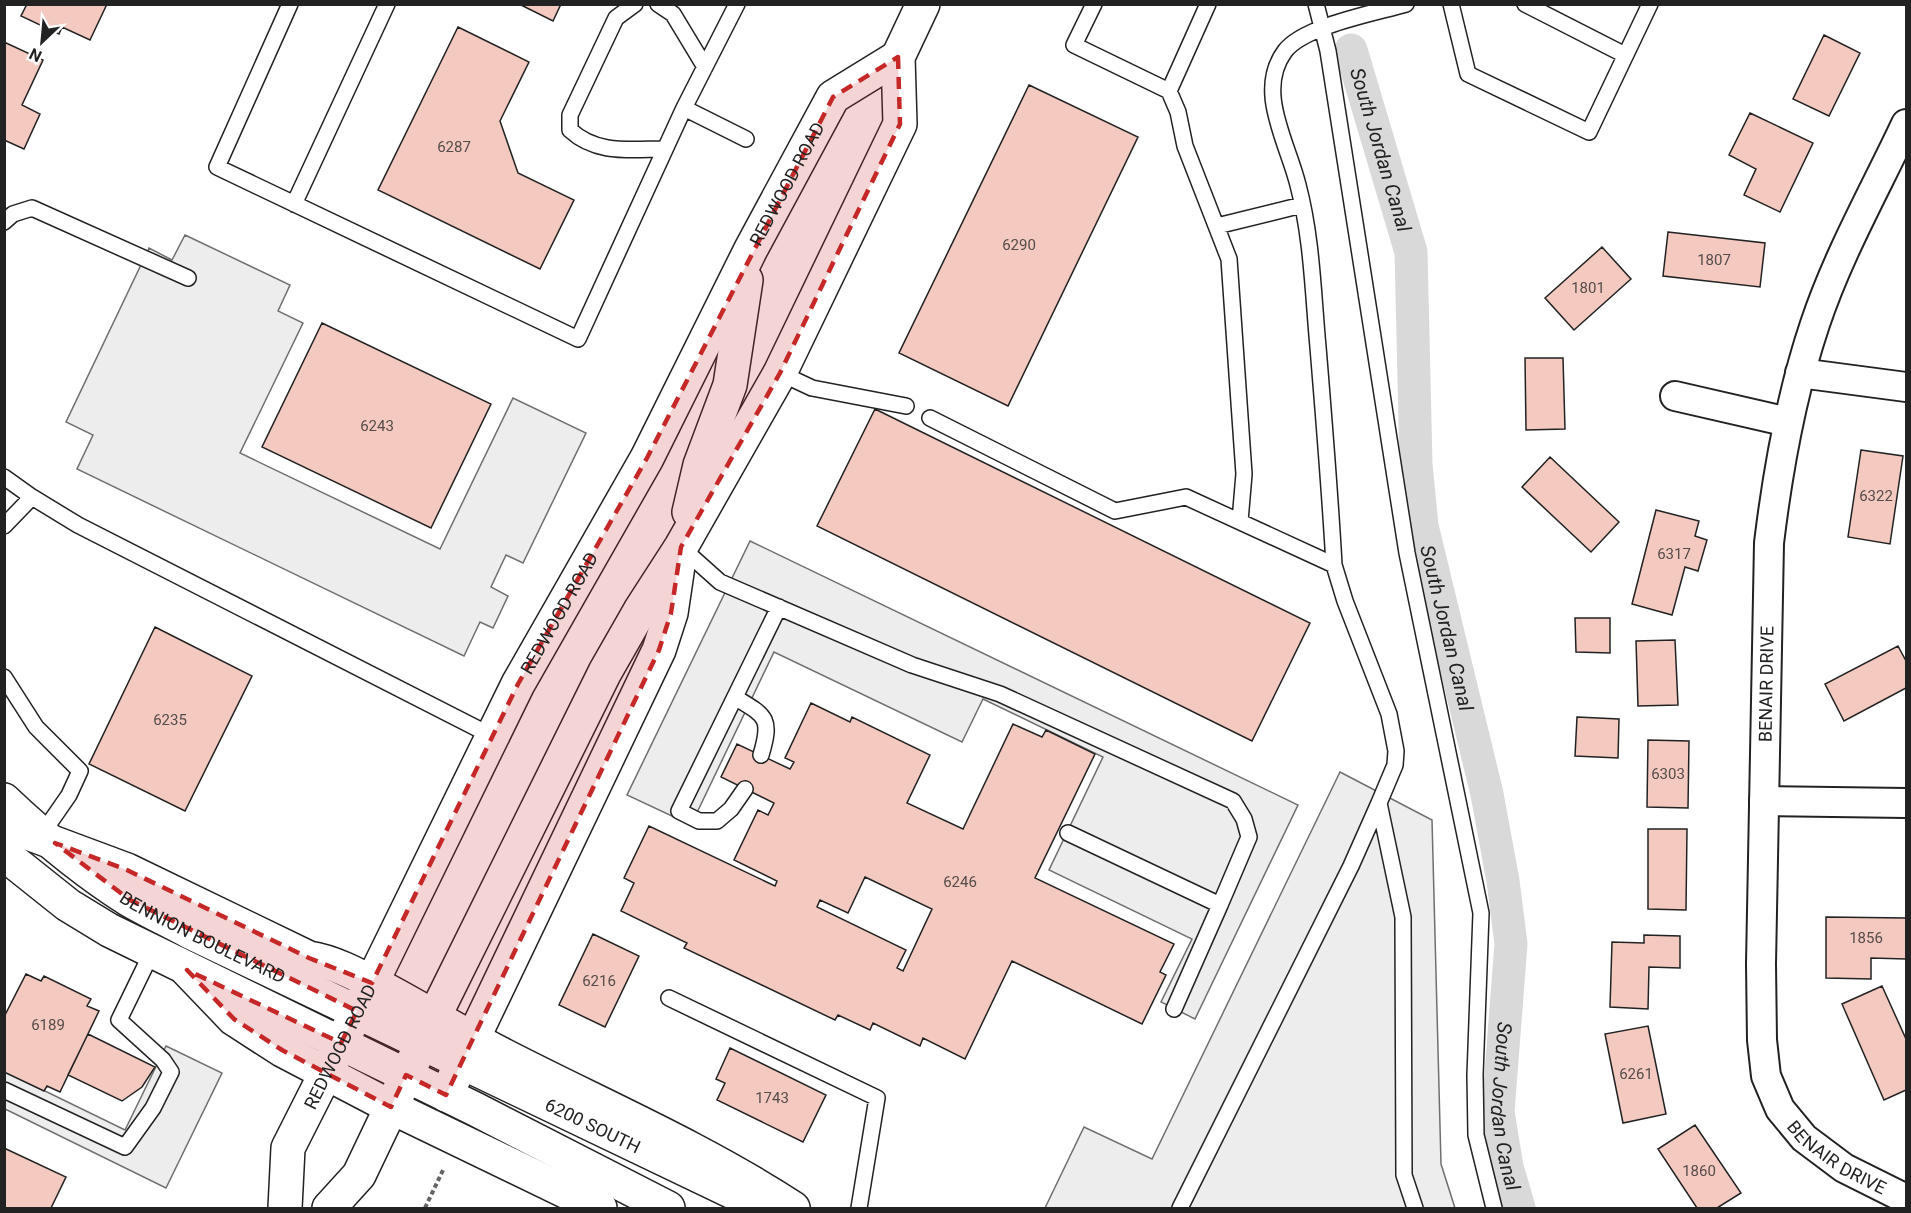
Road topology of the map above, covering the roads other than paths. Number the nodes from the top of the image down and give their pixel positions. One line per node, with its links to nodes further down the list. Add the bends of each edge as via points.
1 (290, 4): 23 (lane, via 217,167)
2 (387, 4): 23 (lane)
3 (635, 4): 22 (lane, via 616,18 570,115 570,130 582,141 606,148)
4 (658, 4): 17 (lane, via 673,14)
5 (737, 4): 17 (lane)
6 (923, 4): 16 (main road)
7 (1094, 4): 18 (lane, via 1074,45)
8 (1208, 4): 18 (lane)
9 (1316, 4): 14 (lane)
10 (1406, 4): 14 (lane)
11 (1451, 4): 15 (lane, via 1468,74 1589,132)
12 (1525, 4): 15 (lane)
13 (1650, 4): 15 (lane)
14 (1322, 28): 24 (lane, via 1299,38 1285,51 1273,76 1273,105); 81 (lane, via 1407,553 1481,913 1476,1135)
15 (1625, 56)
16 (898, 57): 27 (main road, REDWOOD ROAD, via 833,97); 29 (main road, via 900,124)
17 (705, 67): 19 (lane)
18 (1169, 91): 26 (lane, via 1185,146)
19 (684, 108): 21 (lane); 22 (lane)
20 (1906, 124): 30 (street, BENAIR DRIVE, via 1831,282)
21 (746, 140)
22 (666, 149): 23 (lane, via 578,339)
23 (294, 204)
24 (1302, 205): 26 (lane); 41 (lane, via 1310,253)
25 (4, 222): 28 (lane, via 13,214 32,208)
26 (1217, 226): 38 (lane, via 1229,259 1244,474)
27 (751, 249): 40 (main road, via 730,385 700,465); 45 (main road, REDWOOD ROAD, via 647,458)
28 (188, 278)
29 (780, 373): 33 (lane, via 812,388); 40 (main road)
30 (1800, 373): 31 (street); 35 (street, BENAIR DRIVE)
31 (1906, 387)
32 (1675, 396): 35 (street)
33 (906, 406)
34 (930, 418): 38 (lane, via 1115,511 1186,497)
35 (1788, 422): 49 (street, BENAIR DRIVE, via 1769,543)
36 (4, 477): 37 (lane)
37 (32, 497): 39 (lane); 45 (lane, via 78,525)
38 (1240, 521): 41 (lane)
39 (4, 526)
40 (681, 547): 42 (lane, via 720,582); 63 (main road, via 605,672); 65 (main road, via 671,613 659,650)
41 (1334, 565): 50 (lane, via 1389,714 1395,765)
42 (779, 607): 44 (lane); 56 (lane, via 912,665 1000,694 1233,801 1244,819 1248,837)
43 (4, 677): 54 (lane, via 36,727 80,771)
44 (736, 698): 46 (lane, via 761,713 766,724); 47 (lane, via 679,811 699,821 717,821)
45 (492, 736): 59 (main road, REDWOOD ROAD)
46 (761, 755)
47 (745, 789)
48 (4, 800): 54 (main road, BENNION BOULEVARD)
49 (1764, 801): 51 (street); 71 (street, BENAIR DRIVE, via 1761,975 1766,1076 1780,1109 1804,1138 1844,1168)
50 (1379, 802): 79 (lane); 80 (lane, via 1403,917 1404,1175)
51 (1906, 803)
52 (4, 822): 54 (main road)
53 (1068, 833): 56 (lane)
54 (48, 838): 59 (main road, via 127,870 309,958 323,960); 62 (main road, BENNION BOULEVARD, via 130,900)
55 (4, 854): 57 (main road, BENNION BOULEVARD, via 68,905)
56 (1220, 905): 61 (lane)
57 (152, 952): 58 (main road, BENNION BOULEVARD); 68 (lane, via 119,1020 171,1072 153,1108 125,1147)
58 (187, 970): 64 (main road, BENNION BOULEVARD); 66 (main road, via 234,1019)
59 (372, 983): 62 (main road, REDWOOD ROAD); 63 (main road)
60 (669, 998): 78 (lane, via 877,1098)
61 (1174, 1009)
62 (357, 1011): 63 (main road, BENNION BOULEVARD); 64 (main road, REDWOOD ROAD)
63 (428, 1030): 65 (main road, 6200 SOUTH); 67 (main road)
64 (341, 1043): 66 (main road, REDWOOD ROAD); 67 (main road, BENNION BOULEVARD)
65 (467, 1050): 69 (main road); 76 (main road, 6200 SOUTH); 77 (main road, via 674,1139)
66 (326, 1074): 70 (main road); 72 (main road, REDWOOD ROAD, via 288,1148)
67 (406, 1075): 69 (main road, 6200 SOUTH); 70 (main road)
68 (4, 1090)
69 (446, 1095): 75 (main road, 6200 SOUTH)
70 (391, 1107): 73 (main road, via 359,1175); 74 (main road)
71 (1906, 1199)
72 (285, 1209)
73 (329, 1209)
74 (600, 1209)
75 (668, 1209)
76 (766, 1209)
77 (793, 1209)
78 (859, 1209)
79 (1180, 1209)
80 (1415, 1209)
81 (1494, 1209)

